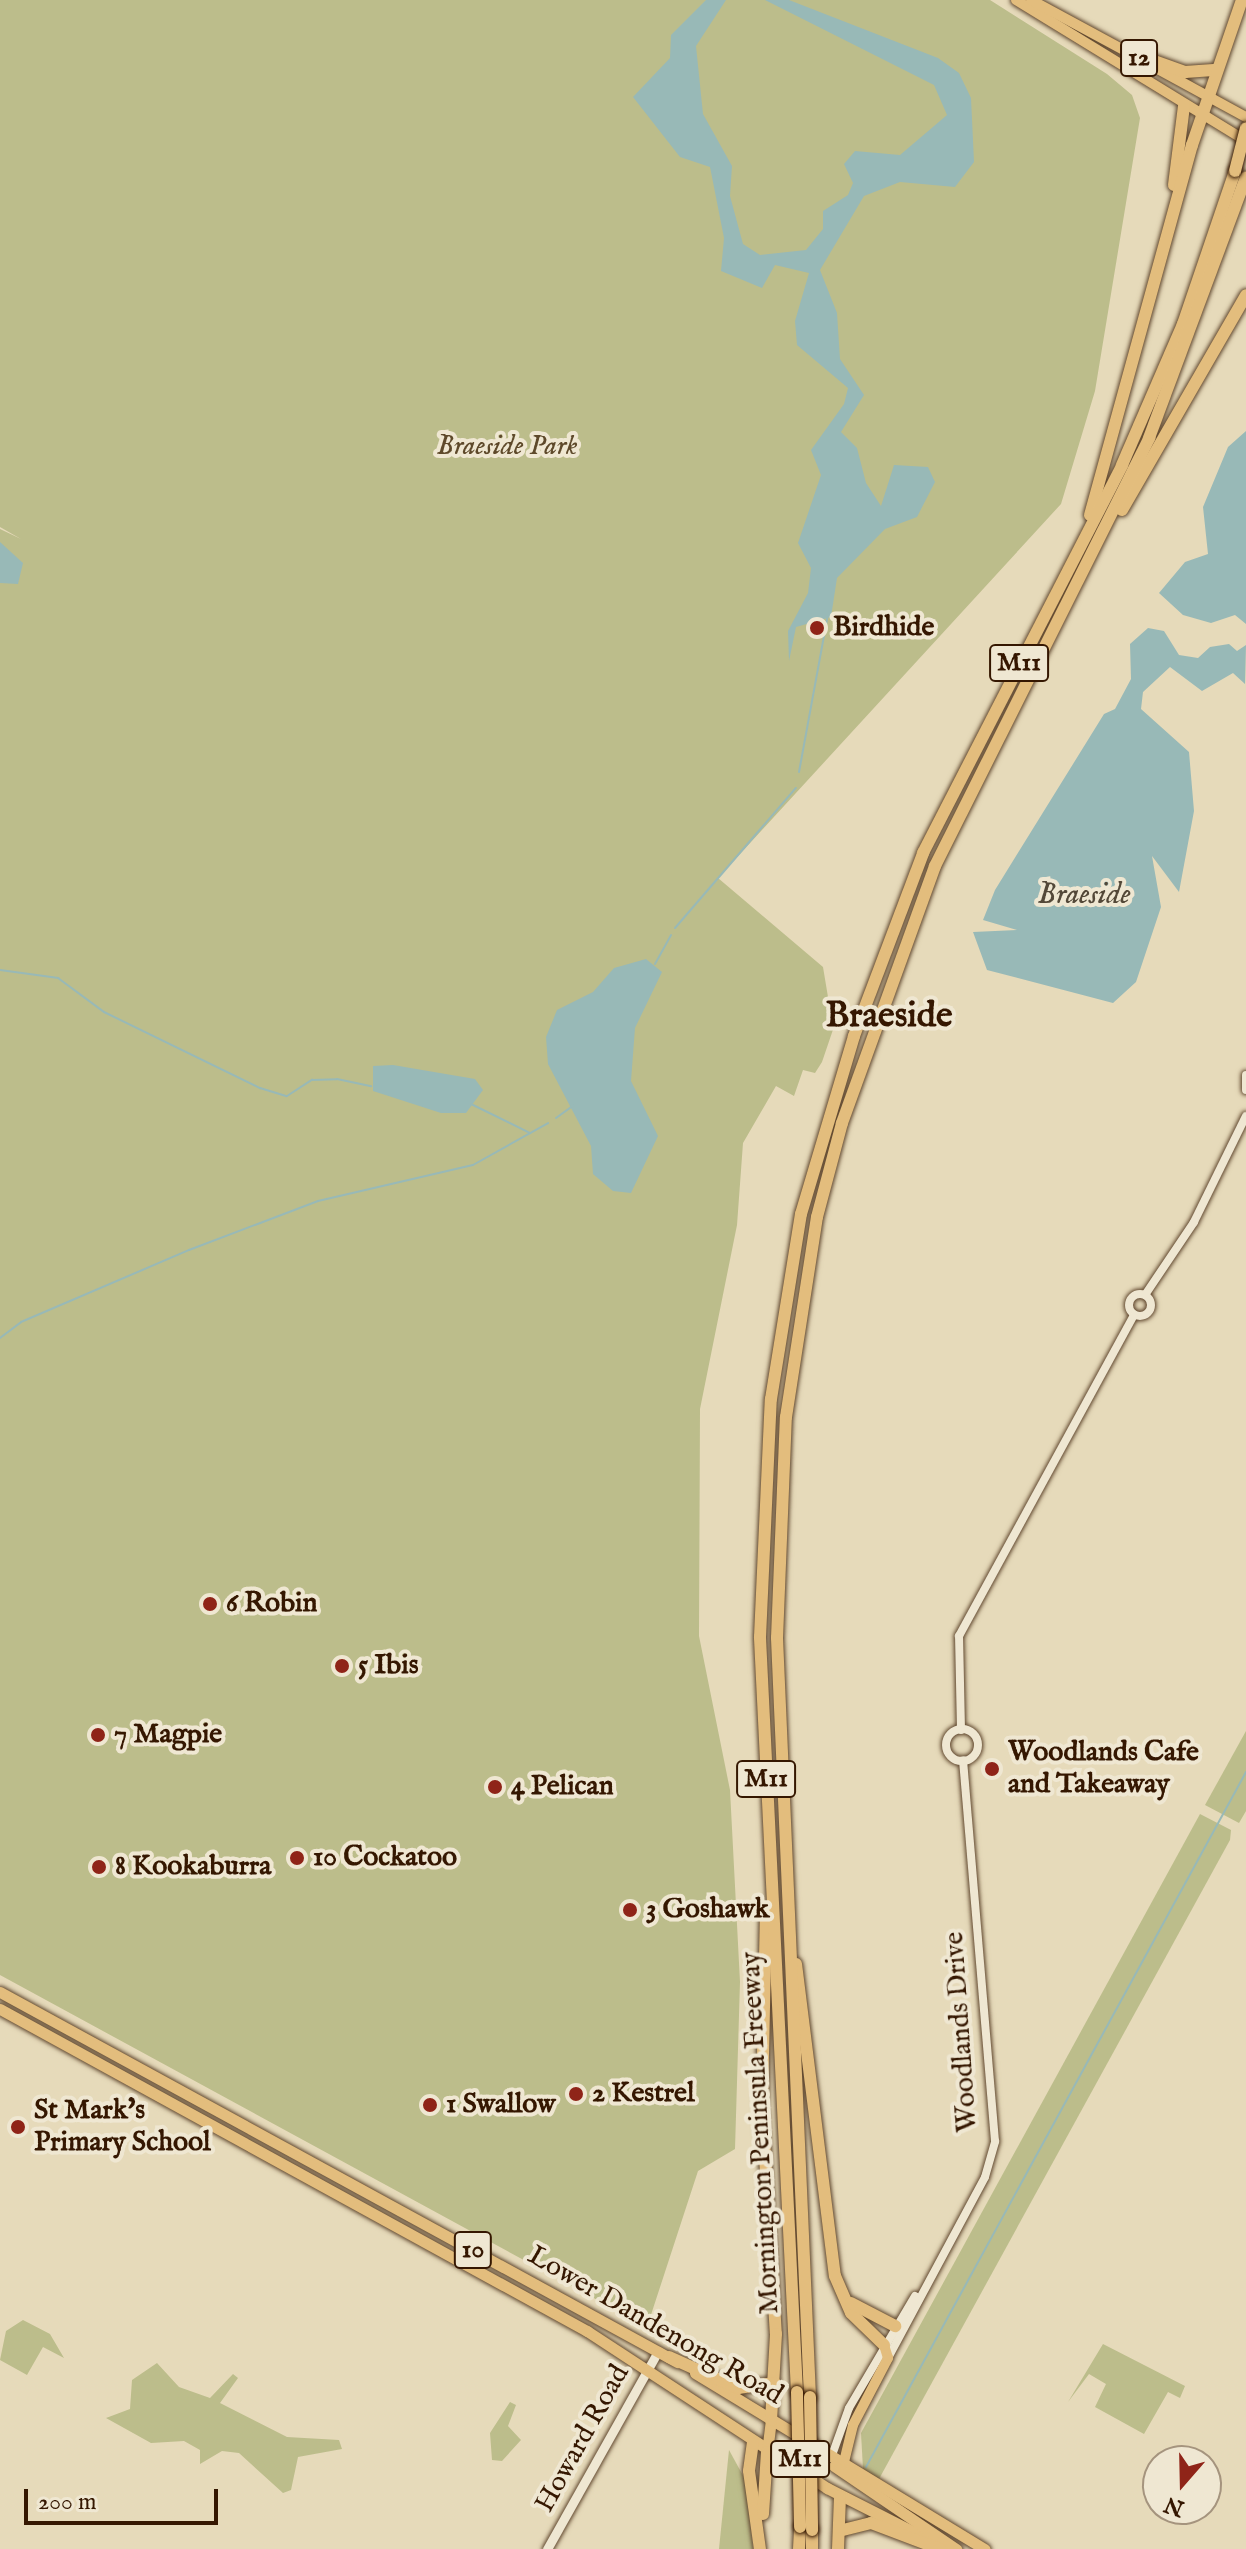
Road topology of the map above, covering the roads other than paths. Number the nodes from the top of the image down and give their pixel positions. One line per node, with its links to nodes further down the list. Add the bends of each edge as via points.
1 (1016, 0): 7 (main road, 12)
2 (1031, 0): 4 (main road, 12)
3 (1242, 0): 5 (highway)
4 (1126, 51): 5 (highway, via 1185,72); 6 (main road, 12)
5 (1217, 70): 6 (highway)
6 (1208, 97): 8 (highway); 9 (main road, 12)
7 (1184, 106): 8 (main road, 12); 13 (highway)
8 (1201, 117): 11 (main road, 12); 13 (highway)
9 (1246, 117)
10 (1246, 128): 12 (highway, Mornington Peninsula Freeway / M11, bridge)
11 (1246, 141)
12 (1240, 174): 15 (highway, Mornington Peninsula Freeway / M11, via 1169,359); 16 (highway, Mornington Peninsula Freeway / M11, via 1179,369)
13 (1173, 213): 15 (highway)
14 (1246, 295): 16 (highway, via 1215,360)
15 (1081, 545): 22 (highway, Mornington Peninsula Freeway / M11, via 923,853 815,1165 771,1399)
16 (1096, 552): 25 (highway, Mornington Peninsula Freeway / M11, via 935,866 830,1170 786,1417 777,1638)
17 (1246, 1075): 18 (street)
18 (1246, 1090)
19 (1246, 1116): 20 (street, via 1194,1222)
20 (1145, 1295): 21 (street, via 1130,1299); 21 (street, via 1150,1310)
21 (1134, 1315): 23 (street, via 966,1619 956,1654)
22 (760, 1637): 34 (highway, via 767,1886 762,2148); 41 (highway, Mornington Peninsula Freeway / M11, bridge)
23 (961, 1730): 24 (street, via 977,1742); 24 (street, via 946,1746)
24 (963, 1760): 28 (street, Woodlands Drive, via 995,2141 985,2177)
25 (785, 1878): 29 (highway); 41 (highway, Mornington Peninsula Freeway / M11, bridge, via 810,2397)
26 (0, 1992): 32 (highway, Lower Dandenong Road / 10)
27 (0, 2009): 33 (highway, Lower Dandenong Road / 10)
28 (926, 2283): 30 (street, Woodlands Drive); 31 (street, Woodlands Drive)
29 (839, 2288): 30 (highway, via 867,2317); 31 (highway, via 851,2313)
30 (895, 2326): 31 (street, Woodlands Drive)
31 (886, 2352): 38 (street, Woodlands Drive); 39 (main road, Woodlands Drive, via 853,2425)
32 (663, 2354): 33 (main road, Howard Road); 34 (highway, via 738,2388); 35 (highway, Lower Dandenong Road / 10)
33 (647, 2368): 36 (highway, Lower Dandenong Road / 10); 43 (main road, Howard Road)
34 (775, 2383): 35 (highway)
35 (771, 2420): 37 (highway); 38 (highway, Lower Dandenong Road / 10)
36 (753, 2442): 37 (highway, Lower Dandenong Road / 10); 44 (highway)
37 (767, 2452): 40 (highway, Lower Dandenong Road / 10); 44 (highway)
38 (831, 2458): 39 (highway)
39 (842, 2470): 40 (highway); 50 (highway); 51 (highway)
40 (840, 2496): 42 (highway); 49 (highway, Lower Dandenong Road / 10)
41 (806, 2529): 45 (highway, Mornington Peninsula Freeway / M11); 46 (highway, Mornington Peninsula Freeway / M11)
42 (839, 2531): 47 (highway); 48 (highway, via 876,2524)
43 (547, 2549)
44 (761, 2549)
45 (799, 2549)
46 (812, 2549)
47 (838, 2549)
48 (940, 2549)
49 (947, 2549)
50 (956, 2549)
51 (985, 2549)

